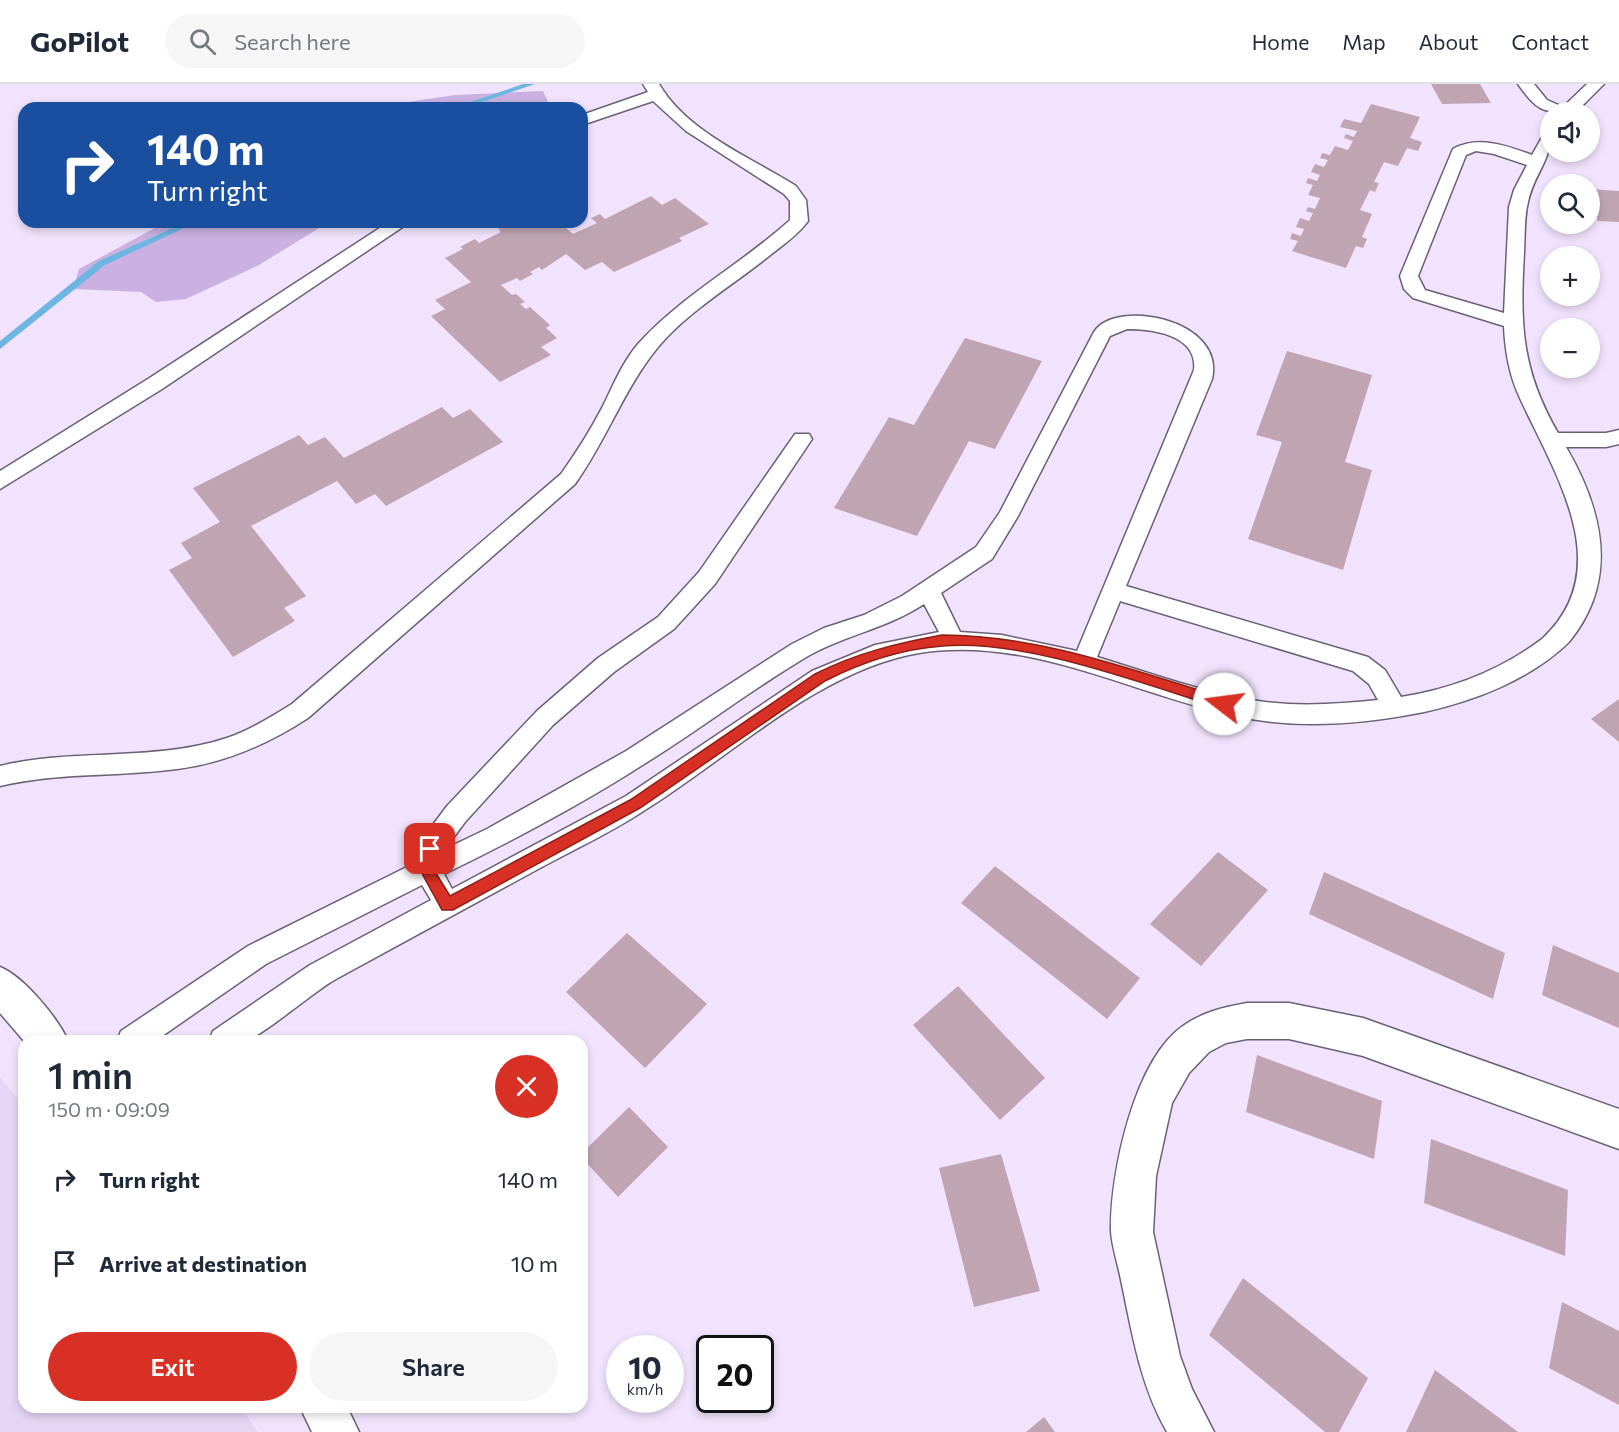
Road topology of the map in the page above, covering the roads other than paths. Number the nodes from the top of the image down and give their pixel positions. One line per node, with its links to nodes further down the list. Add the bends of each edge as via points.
1 (1526, 84): 4 (lane)
2 (1596, 84): 5 (lane)
3 (653, 90): 6 (lane); 21 (lane, via 678,119 790,190 798,200 799,221 772,246 692,303 644,350 568,479 300,711 271,731 214,753 177,760 70,763)
4 (1540, 102)
5 (1577, 102)
6 (588, 117)
7 (1540, 155): 8 (lane)
8 (1536, 162): 10 (lane, via 1518,207); 10 (lane, via 1479,147 1459,152 1409,276 1409,283 1419,294)
9 (392, 228): 14 (lane)
10 (1513, 322): 13 (lane, via 1519,368)
11 (1619, 437): 13 (lane)
12 (802, 439): 22 (lane, via 707,578 666,623 606,665 545,718 450,823 430,849)
13 (1552, 441): 15 (lane, via 1589,513 1598,545)
14 (0, 481)
15 (1608, 557): 20 (lane, via 1584,609 1552,645 1480,686)
16 (928, 591): 17 (lane, via 984,554 1008,516 1104,332 1119,324 1161,326 1192,340 1204,357 1205,367); 18 (lane); 22 (lane, via 872,621 800,650 634,758 496,837)
17 (1114, 591): 19 (lane); 20 (lane, via 1360,664 1377,677)
18 (954, 641): 19 (lane, via 973,640); 23 (lane, via 908,646 849,663 635,804)
19 (1084, 661): 20 (lane, via 1185,693 1270,712 1314,714)
20 (1394, 706)
21 (0, 776)
22 (427, 870): 23 (lane); 26 (lane, via 258,955)
23 (448, 905): 27 (lane, via 320,974)
24 (0, 985): 25 (street)
25 (44, 1035)
26 (140, 1035)
27 (232, 1035)
28 (1619, 1129): 31 (street, via 1364,1038 1289,1021 1247,1021 1221,1026 1196,1039 1174,1060 1154,1097 1136,1176 1132,1232 1158,1356 1174,1401)
29 (326, 1413): 30 (street)
30 (337, 1432)
31 (1192, 1432)

